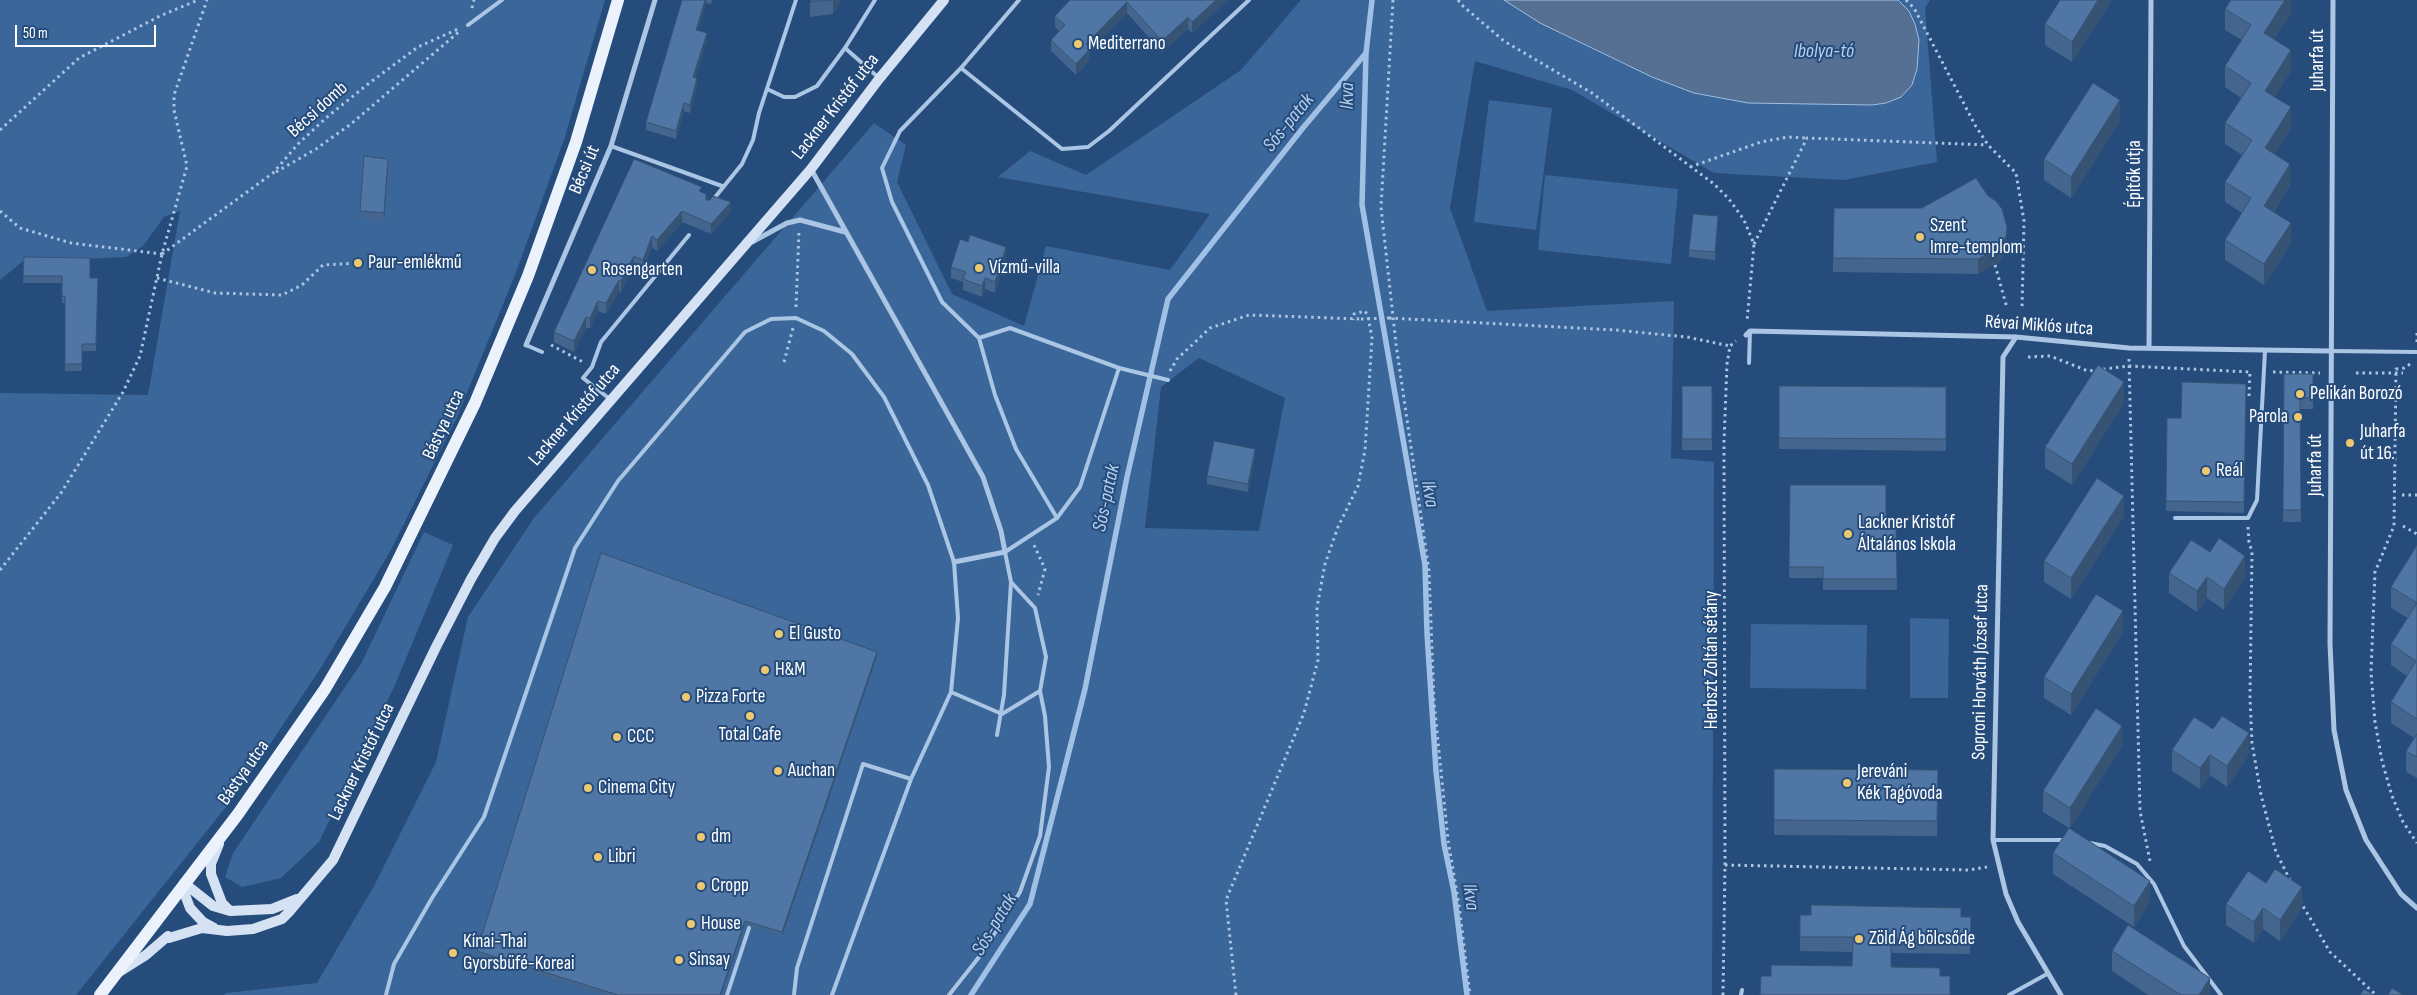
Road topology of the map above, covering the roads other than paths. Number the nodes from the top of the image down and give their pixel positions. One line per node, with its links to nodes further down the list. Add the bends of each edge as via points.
1 (502, 0): 11 (lane)
2 (618, 0): 46 (main road, Bástya utca, via 576,142 528,276 458,439 420,519 355,640 325,689)
3 (654, 0): 16 (street, Bécsi út)
4 (796, 0): 15 (lane)
5 (875, 0): 12 (lane)
6 (944, 0): 14 (street, Lackner Kristóf utca)
7 (1019, 0): 13 (lane)
8 (1249, 0): 13 (lane, via 1088,147 1062,150)
9 (2151, 0): 27 (street, Építők útja)
10 (2333, 0): 29 (street, Juharfa út)
11 (468, 25)
12 (845, 48): 14 (lane); 15 (lane, via 824,79 808,92 784,97)
13 (961, 68): 24 (lane, via 900,131 882,168 892,202 942,302)
14 (879, 79): 17 (street, Lackner Kristóf utca)
15 (767, 89): 18 (lane, via 753,140 742,164)
16 (611, 146): 18 (lane); 26 (street, Bécsi út)
17 (811, 169): 20 (street); 22 (street, Lackner Kristóf utca)
18 (722, 186): 19 (lane)
19 (708, 207)
20 (845, 232): 22 (street, via 800,220 768,232); 38 (street, via 983,477)
21 (690, 236): 35 (lane, via 601,342 592,367 582,378)
22 (744, 248): 35 (street, Lackner Kristóf utca)
23 (1748, 333): 25 (street, Révai Miklós utca); 32 (lane)
24 (979, 338): 33 (lane, via 1010,328); 36 (lane, via 995,395 1016,449)
25 (2016, 338): 27 (street, Révai Miklós utca); 47 (street, Soproni Horváth József utca, via 2003,357)
26 (526, 345): 30 (lane)
27 (2149, 348): 28 (street, Révai Miklós utca)
28 (2265, 351): 29 (street, Révai Miklós utca); 37 (lane, via 2257,500 2248,518)
29 (2331, 351): 31 (lane); 52 (street, Juharfa út, via 2330,644 2334,730 2346,790 2366,840 2401,894)
30 (542, 352)
31 (2417, 352)
32 (1750, 363)
33 (1119, 368): 34 (lane); 36 (lane, via 1080,487)
34 (1165, 379)
35 (611, 400): 51 (street, Lackner Kristóf utca, via 495,538 436,647 333,860)
36 (1057, 518): 38 (lane)
37 (2175, 518)
38 (1005, 552): 39 (street); 40 (lane)
39 (954, 562): 42 (lane, via 958,618); 59 (lane, via 928,485 884,397 852,354 824,331 796,318 771,319 745,332 618,481 575,548 484,817 394,964)
40 (1011, 582): 41 (lane, via 1035,608 1046,657); 43 (lane)
41 (1040, 691): 43 (lane); 63 (lane, via 1049,767 1040,836 1020,892 983,952)
42 (951, 692): 43 (lane); 45 (lane)
43 (1002, 714): 44 (lane)
44 (997, 735)
45 (912, 779): 61 (lane, via 863,764 797,968); 62 (lane)
46 (226, 830): 50 (main road, Bástya utca); 53 (street, via 210,870 218,895)
47 (1992, 840): 48 (lane); 57 (street, Soproni Horváth József utca, via 2006,894)
48 (2070, 840)
49 (2080, 841): 66 (lane, via 2105,846 2137,864 2154,884 2184,946)
50 (184, 884): 53 (street, Lackner Kristóf utca, via 213,906); 55 (street, Lackner Kristóf utca, via 186,900 196,915 210,927); 56 (main road, Bástya utca)
51 (300, 897): 53 (street, Lackner Kristóf utca, via 272,909); 55 (street, Lackner Kristóf utca, via 282,919 253,929)
52 (2417, 908)
53 (230, 911)
54 (749, 928): 60 (lane)
55 (227, 931): 56 (street, Lackner Kristóf utca, via 202,928 168,936)
56 (119, 973): 58 (main road, Bástya utca)
57 (2047, 974): 64 (lane); 65 (street, Soproni Horváth József utca)
58 (100, 995)
59 (386, 995)
60 (727, 995)
61 (794, 995)
62 (832, 995)
63 (949, 995)
64 (2009, 995)
65 (2061, 995)
66 (2221, 995)

